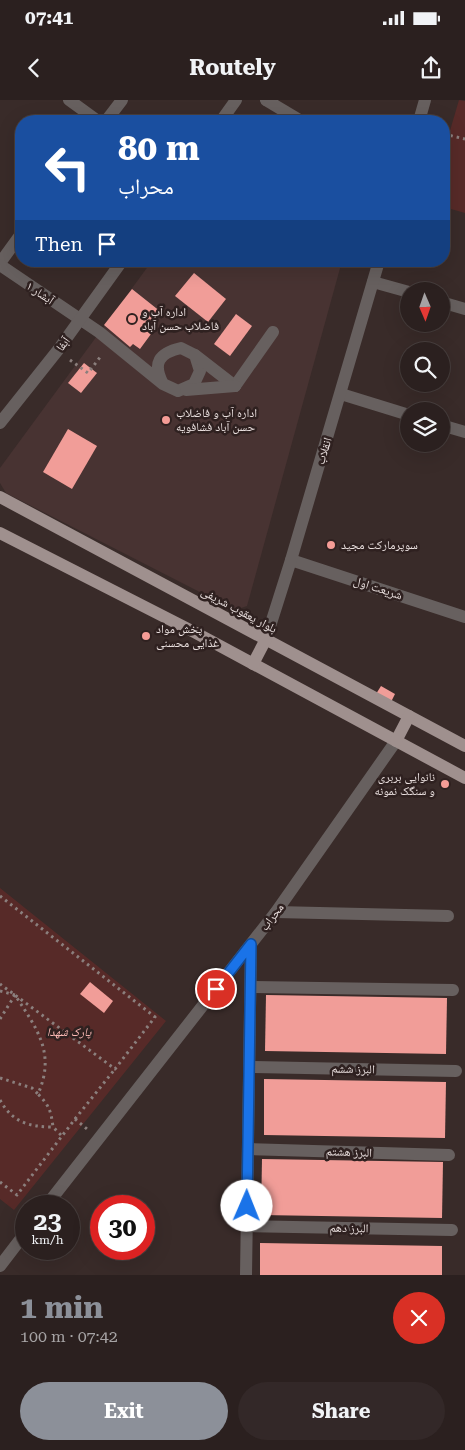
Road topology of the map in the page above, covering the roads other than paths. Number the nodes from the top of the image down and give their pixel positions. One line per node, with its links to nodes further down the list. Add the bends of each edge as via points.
1 (69, 100): 6 (street)
2 (122, 100): 7 (street)
3 (236, 100): 8 (street)
4 (266, 100): 9 (street)
5 (425, 100): 10 (street)
6 (90, 115)
7 (111, 115)
8 (225, 115)
9 (291, 115)
10 (421, 115)
11 (15, 243): 12 (street)
12 (0, 264): 19 (street, آبشار ۱)
13 (118, 267): 19 (street, آبفا)
14 (377, 267): 15 (street, انقلاب)
15 (373, 282): 16 (street); 27 (street, انقلاب)
16 (400, 290)
17 (450, 305): 18 (street)
18 (465, 309)
19 (81, 320): 23 (street, آبشار ۱); 29 (street, آبفا)
20 (273, 332): 25 (street)
21 (195, 355): 22 (street, via 181,348 167,351); 25 (street); 26 (street, via 200,371 194,384)
22 (158, 361): 23 (street); 24 (street, via 157,373)
23 (144, 369): 24 (street, آبشار ۱)
24 (163, 384): 26 (street)
25 (235, 386): 26 (street)
26 (178, 391)
27 (341, 394): 28 (street); 34 (street, انقلاب)
28 (400, 412)
29 (0, 423)
30 (450, 428): 31 (street)
31 (465, 432)
32 (0, 497): 36 (main road, بلوار یعقوب شریفی)
33 (0, 533): 37 (main road)
34 (291, 560): 35 (street, شریعت اول); 36 (street, انقلاب)
35 (465, 617)
36 (266, 639): 37 (main road); 38 (main road, بلوار یعقوب شریفی)
37 (253, 664): 39 (main road)
38 (409, 716): 39 (main road); 40 (main road, بلوار یعقوب شریفی)
39 (396, 741): 41 (main road); 42 (street, محراب)
40 (465, 746)
41 (465, 778)
42 (276, 912): 43 (street); 44 (street, محراب)
43 (448, 916)
44 (251, 944): 45 (street); 51 (street, محراب)
45 (250, 987): 46 (street); 47 (street)
46 (453, 990)
47 (250, 1067): 48 (street, البرز ششم); 49 (street)
48 (456, 1071)
49 (248, 1149): 50 (street, البرز هشتم); 52 (street)
50 (449, 1155)
51 (55, 1195)
52 (247, 1226): 53 (street, البرز دهم); 58 (street)
53 (452, 1230)
54 (15, 1246): 55 (street)
55 (0, 1266)
56 (0, 1271): 57 (street)
57 (6, 1275)
58 (246, 1275)

